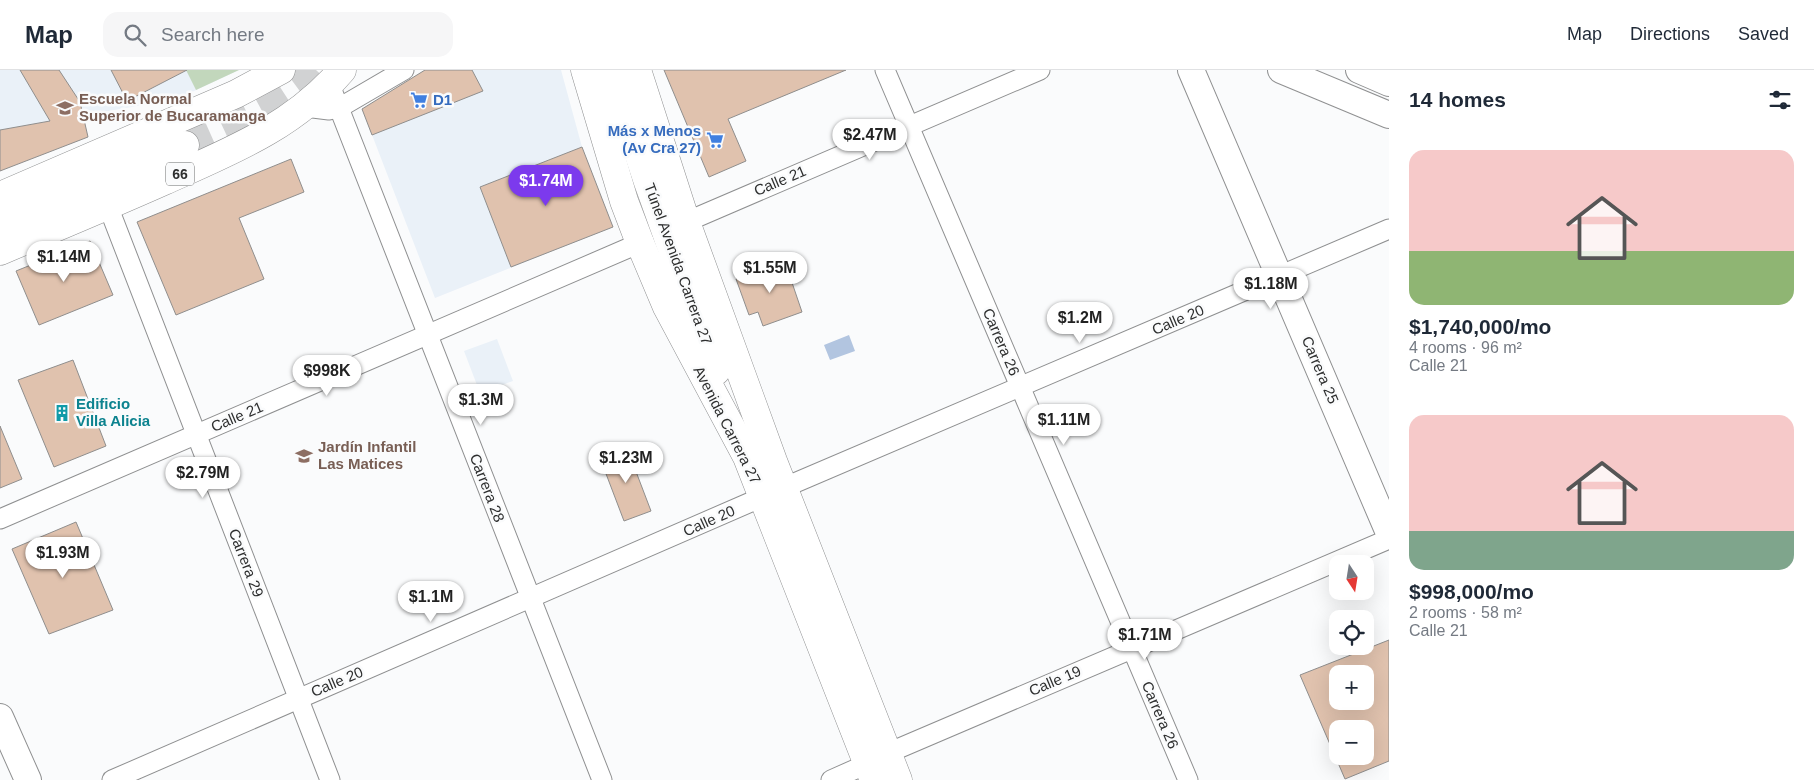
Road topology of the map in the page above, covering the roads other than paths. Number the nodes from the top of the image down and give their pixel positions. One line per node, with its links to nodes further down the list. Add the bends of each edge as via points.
1 (281, 70): 16 (main road, via 236,94)
2 (404, 70): 12 (street)
3 (585, 70): 21 (main road, Avenida Carrera 27, via 624,201)
4 (611, 70): 27 (main road, Túnel Avenida Carrera 27)
5 (637, 70): 18 (main road, Avenida Carrera 27)
6 (885, 70): 14 (street, Carrera 26)
7 (1040, 70): 14 (street, Calle 21)
8 (1192, 70): 23 (street, Carrera 25)
9 (1281, 70): 13 (street)
10 (1359, 70): 11 (street)
11 (1389, 82)
12 (337, 88): 17 (main road, 66, via 292,118 228,153); 24 (street, Carrera 28)
13 (1389, 115)
14 (910, 126): 18 (street, Calle 21); 25 (street, Carrera 26)
15 (185, 146): 19 (main road)
16 (0, 196)
17 (108, 206): 22 (main road, 66); 26 (street, Carrera 29)
18 (686, 222): 28 (main road, Avenida Carrera 27)
19 (0, 224)
20 (1389, 229): 23 (street, Calle 20)
21 (640, 243): 24 (street, Calle 21); 27 (main road, Avenida Carrera 27, via 667,307)
22 (0, 251)
23 (1280, 277): 25 (street, Calle 20); 30 (street, Carrera 25)
24 (427, 335): 26 (street, Calle 21); 32 (street, Carrera 28)
25 (1021, 388): 28 (street, Calle 20); 33 (street, Carrera 26)
26 (196, 434): 29 (street, Calle 21); 34 (street, Carrera 29)
27 (747, 457): 28 (main road, Avenida Carrera 27)
28 (773, 493): 32 (street, Calle 20); 36 (main road, Avenida Carrera 27)
29 (0, 519)
30 (1389, 533)
31 (1389, 539): 33 (street, Calle 19)
32 (530, 598): 34 (street, Calle 20); 40 (street, Carrera 28)
33 (1132, 648): 36 (street, Calle 19); 43 (street, Carrera 26)
34 (299, 699): 38 (street, Calle 20); 39 (street, Carrera 29)
35 (0, 717): 37 (street)
36 (876, 766): 41 (street, Calle 19); 42 (main road, Avenida Carrera 27)
37 (28, 780)
38 (112, 780)
39 (330, 780)
40 (602, 780)
41 (830, 780)
42 (898, 780)
43 (1188, 780)

